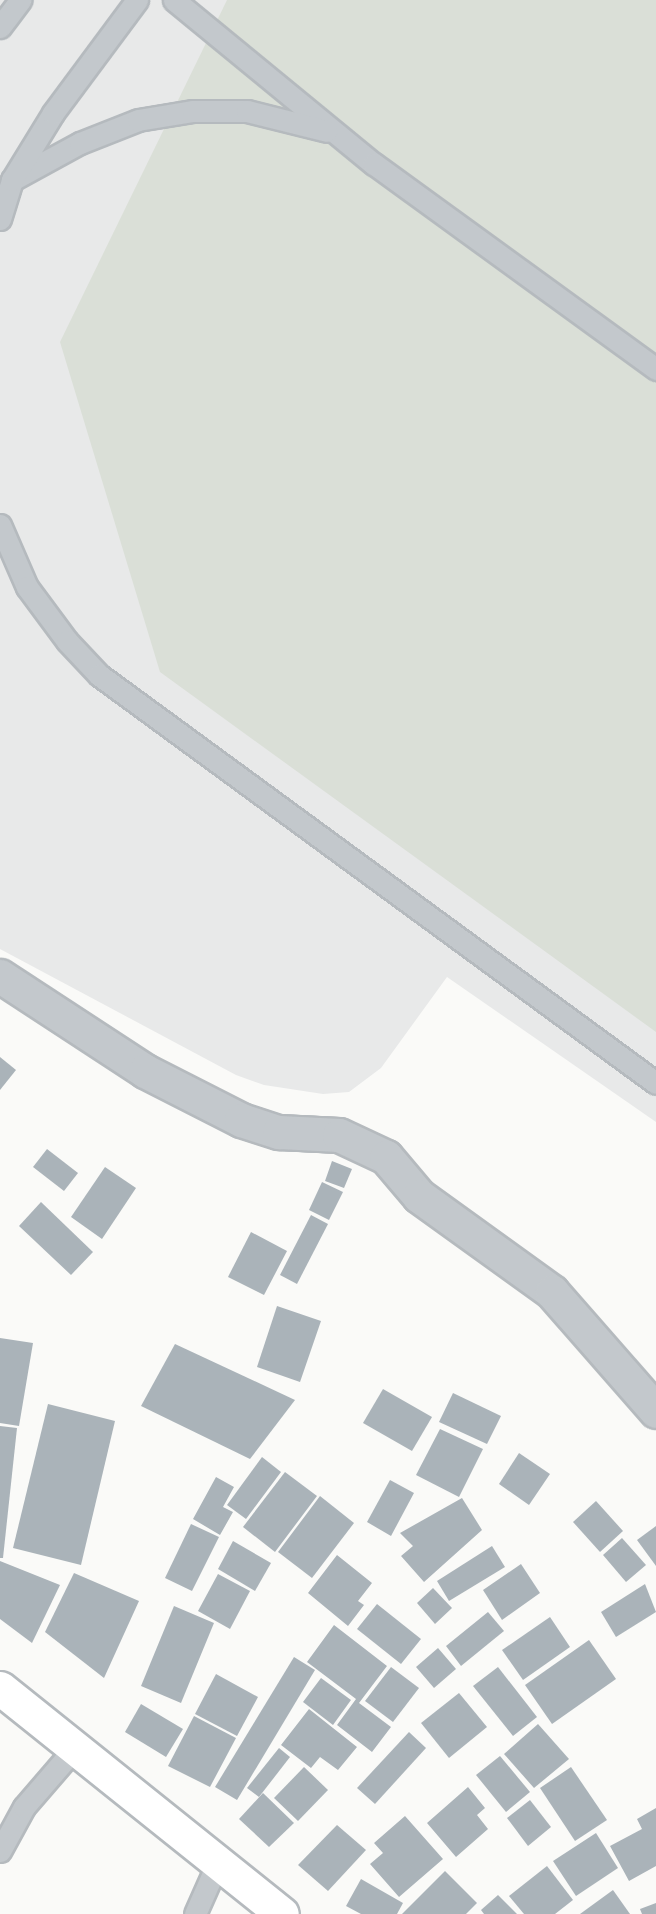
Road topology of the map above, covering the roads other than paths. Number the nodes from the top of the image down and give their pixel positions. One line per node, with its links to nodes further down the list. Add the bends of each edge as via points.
1 (20, 0): 4 (lane)
2 (137, 0): 6 (lane, via 53,113)
3 (185, 4): 5 (lane)
4 (0, 27)
5 (339, 135): 6 (lane, via 247,111 193,111 138,120 80,143); 8 (lane)
6 (12, 180): 7 (lane)
7 (0, 219)
8 (656, 369)
9 (0, 525): 11 (lane, via 27,587 67,641 99,675)
10 (0, 976): 12 (street, via 145,1071 241,1120 279,1132 339,1135 386,1157 419,1196 552,1292)
11 (656, 1083)
12 (656, 1411)
13 (0, 1688): 14 (main road)
14 (75, 1748): 15 (lane, via 24,1807); 16 (main road)
15 (0, 1851)
16 (218, 1863): 17 (lane); 18 (main road)
17 (195, 1914)
18 (282, 1914)

